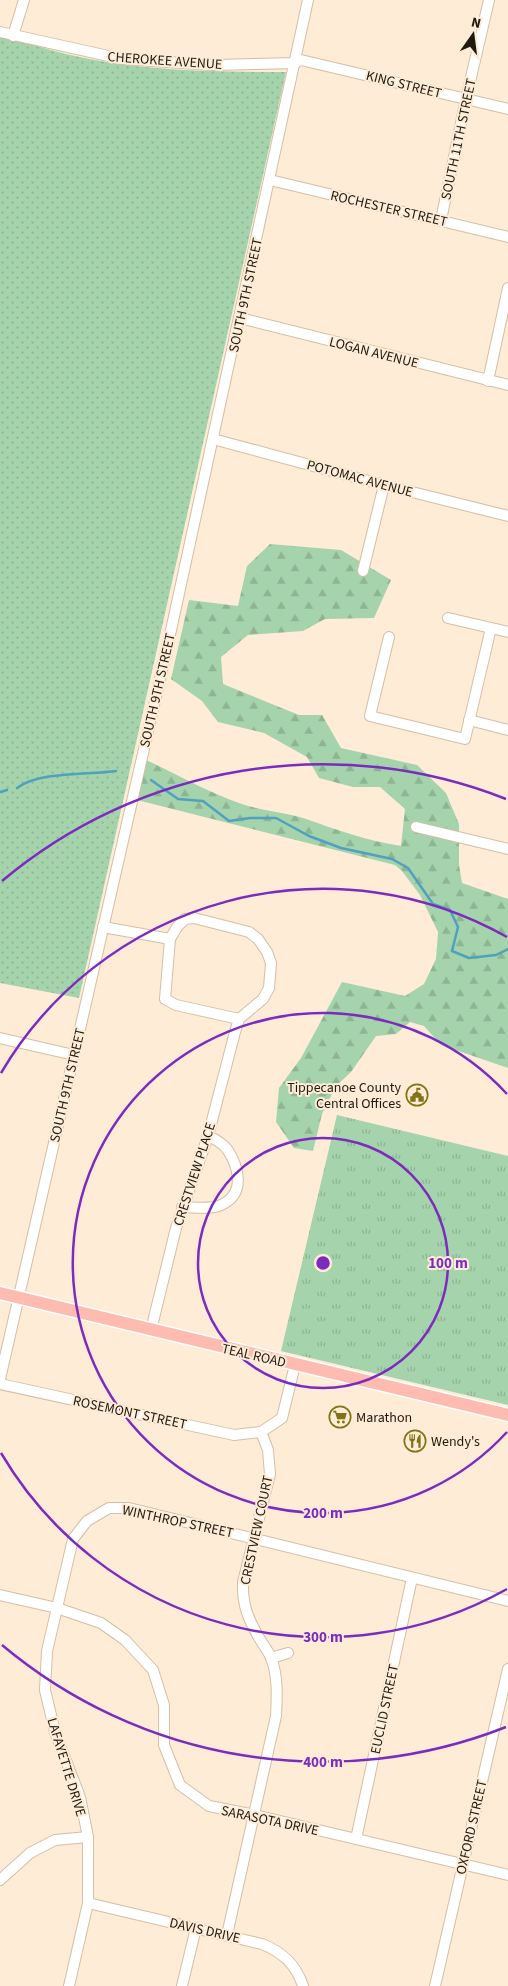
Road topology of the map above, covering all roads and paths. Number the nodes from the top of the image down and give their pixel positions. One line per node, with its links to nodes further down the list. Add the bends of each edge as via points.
1 (24, 0): 5 (street)
2 (308, 0): 6 (street, SOUTH 9TH STREET)
3 (489, 0): 7 (street, SOUTH 11TH STREET)
4 (0, 32): 5 (street, CHEROKEE AVENUE)
5 (13, 36): 6 (street, CHEROKEE AVENUE, via 122,59 213,65)
6 (298, 62): 7 (street, KING STREET); 9 (street, SOUTH 9TH STREET)
7 (466, 99): 8 (street, KING STREET); 10 (street, SOUTH 11TH STREET)
8 (508, 109)
9 (270, 180): 10 (street, ROCHESTER STREET); 13 (street, SOUTH 9TH STREET)
10 (441, 220): 11 (street, ROCHESTER STREET)
11 (508, 237)
12 (508, 288): 14 (street)
13 (240, 318): 14 (street, LOGAN AVENUE); 16 (street, SOUTH 9TH STREET)
14 (488, 381): 15 (street, LOGAN AVENUE)
15 (508, 386)
16 (213, 439): 17 (street, POTOMAC AVENUE); 28 (street, SOUTH 9TH STREET)
17 (384, 485): 18 (street, POTOMAC AVENUE); 19 (street)
18 (508, 516)
19 (363, 571)
20 (448, 618): 21 (street)
21 (490, 628): 22 (street); 24 (street)
22 (508, 631)
23 (389, 637): 24 (street, via 370,716 465,739)
24 (469, 720): 25 (street)
25 (508, 730)
26 (416, 827): 27 (street)
27 (508, 849)
28 (103, 927): 29 (street); 32 (street, SOUTH 9TH STREET)
29 (170, 939): 30 (street, via 165,1000); 30 (street, via 185,919 194,918 249,932 258,938 271,963 269,988 263,999)
30 (239, 1019): 33 (street, CRESTVIEW PLACE)
31 (0, 1038): 32 (street)
32 (74, 1055): 36 (street, SOUTH 9TH STREET)
33 (208, 1136): 34 (street, CRESTVIEW PLACE); 34 (street, via 226,1148 239,1175 239,1183 236,1191 221,1205)
34 (182, 1207): 37 (street, CRESTVIEW PLACE)
35 (0, 1293): 36 (main road, TEAL ROAD)
36 (19, 1298): 37 (main road, TEAL ROAD); 39 (street, SOUTH 9TH STREET)
37 (152, 1330): 38 (main road, TEAL ROAD)
38 (296, 1365): 41 (main road, TEAL ROAD); 42 (street, via 282,1418)
39 (0, 1379)
40 (0, 1384): 42 (street, ROSEMONT STREET, via 234,1435)
41 (508, 1415)
42 (261, 1432): 43 (street, CRESTVIEW COURT, via 268,1450 270,1474)
43 (254, 1538): 44 (street, WINTHROP STREET); 47 (street, WINTHROP STREET, via 129,1508 109,1508 88,1521 73,1539); 49 (street, CRESTVIEW COURT, via 243,1582 243,1596 245,1610)
44 (412, 1578): 46 (street, WINTHROP STREET); 53 (street, EUCLID STREET)
45 (0, 1595): 47 (street, SARASOTA DRIVE)
46 (508, 1601)
47 (57, 1608): 51 (street, SARASOTA DRIVE, via 102,1623 125,1640 153,1670 164,1705 164,1745 180,1785 209,1806); 52 (street, LAFAYETTE DRIVE, via 47,1651 45,1690 55,1732 80,1797)
48 (288, 1653): 49 (street)
49 (271, 1658): 51 (street, CRESTVIEW COURT, via 277,1692 276,1716)
50 (508, 1668): 54 (street, OXFORD STREET)
51 (255, 1815): 53 (street, SARASOTA DRIVE); 59 (street, CRESTVIEW COURT)
52 (88, 1837): 56 (street, via 55,1840 30,1853); 57 (street, LAFAYETTE DRIVE)
53 (356, 1839): 54 (street, SARASOTA DRIVE)
54 (462, 1864): 55 (street, SARASOTA DRIVE); 63 (street, OXFORD STREET)
55 (508, 1875)
56 (0, 1880)
57 (88, 1903): 58 (street, DAVIS DRIVE); 60 (street, LAFAYETTE DRIVE)
58 (196, 1928): 59 (street, DAVIS DRIVE); 61 (street)
59 (227, 1935): 62 (street, DAVIS DRIVE, via 277,1950 298,1972)
60 (69, 1986)
61 (182, 1986)
62 (303, 1986)
63 (435, 1986)

